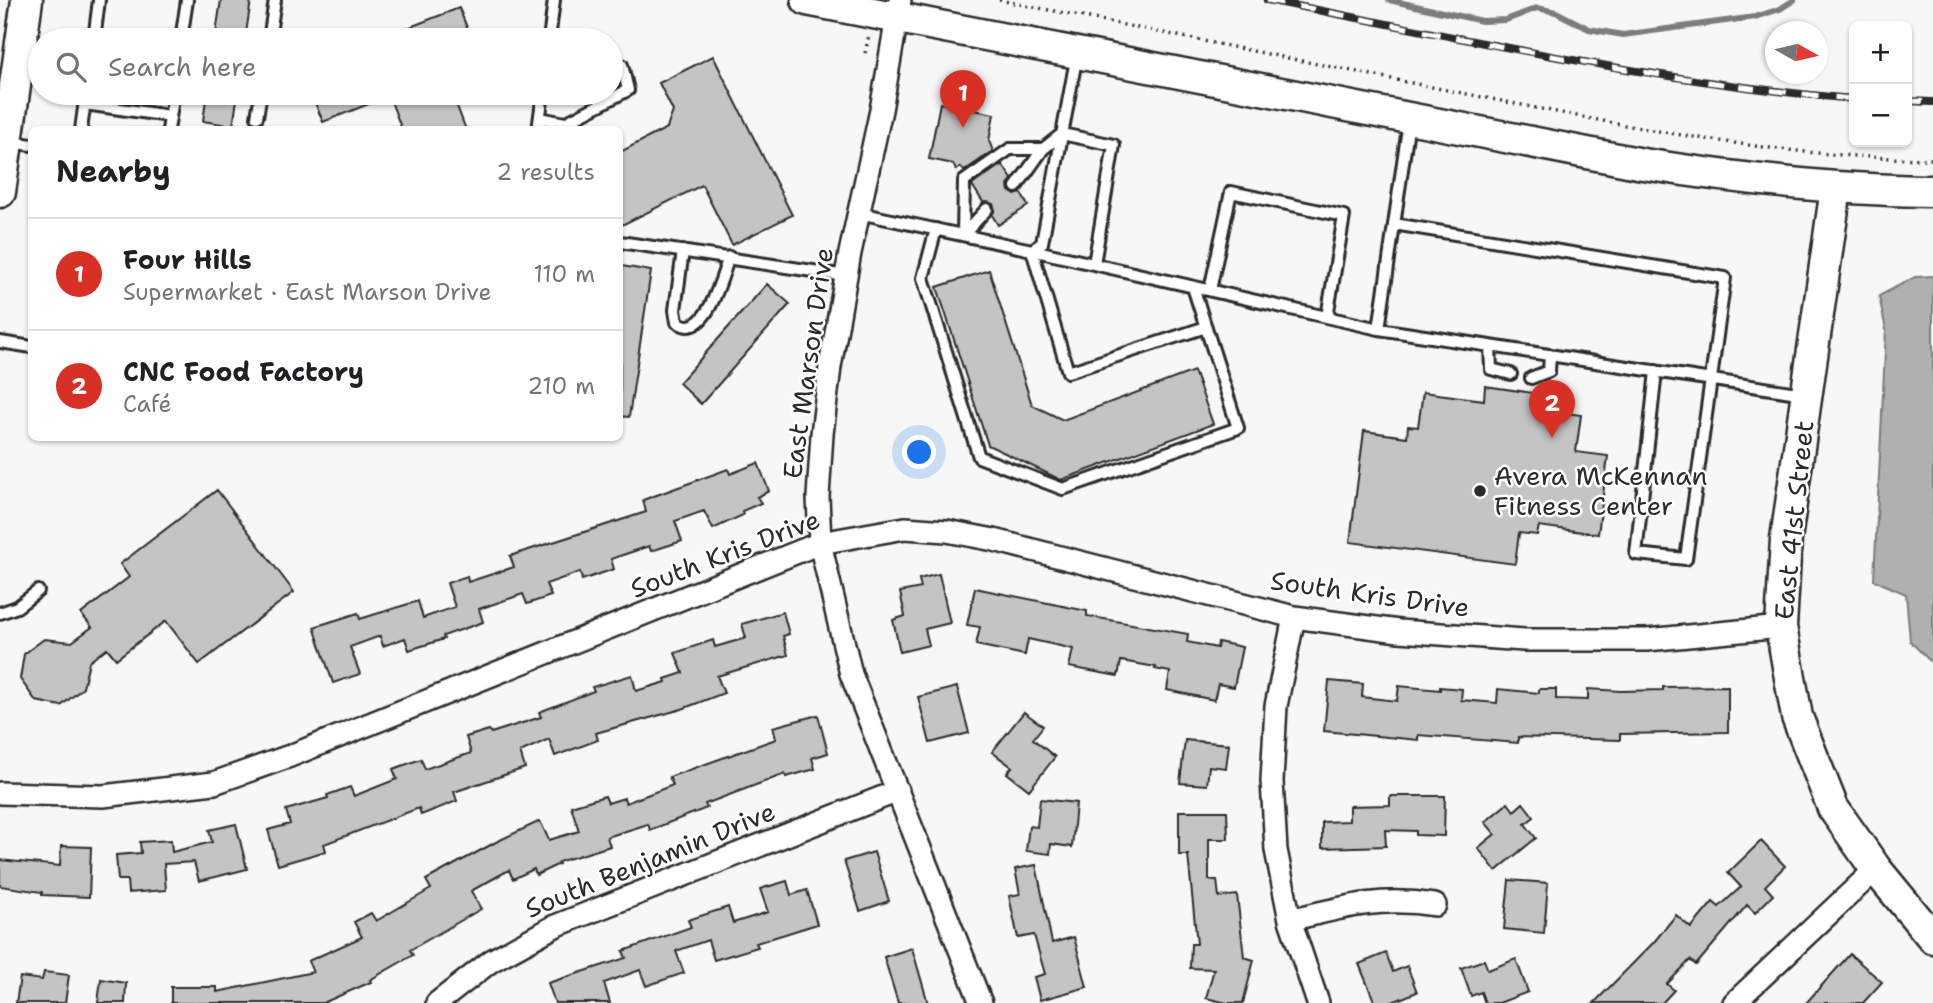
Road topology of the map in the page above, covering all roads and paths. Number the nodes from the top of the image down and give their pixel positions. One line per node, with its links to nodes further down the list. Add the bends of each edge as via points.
1 (27, 0): 29 (main road, via 15,47)
2 (99, 0): 9 (lane)
3 (187, 0): 10 (lane)
4 (275, 0): 11 (lane)
5 (554, 0): 12 (lane)
6 (807, 0): 8 (main road)
7 (999, 0): 31 (path, via 1661,133 1808,152)
8 (898, 9): 13 (main road); 37 (street, East Marson Drive)
9 (96, 28)
10 (183, 28)
11 (271, 28)
12 (550, 28)
13 (1077, 54): 24 (main road); 28 (lane)
14 (623, 69): 15 (lane, via 628,90)
15 (623, 93)
16 (84, 105): 26 (lane)
17 (118, 105): 22 (lane)
18 (172, 105): 22 (lane)
19 (259, 105): 23 (lane)
20 (541, 105): 25 (lane)
21 (599, 105): 25 (lane, via 565,123)
22 (170, 116): 27 (lane)
23 (257, 117)
24 (1409, 118): 33 (main road, via 1690,171); 38 (lane)
25 (539, 124)
26 (82, 126)
27 (169, 126)
28 (1062, 134): 30 (lane); 42 (lane, via 1042,243); 45 (lane, via 1114,145)
29 (13, 143): 35 (main road)
30 (1043, 149): 32 (lane); 40 (lane, via 1010,149 964,181)
31 (1933, 159)
32 (1016, 187)
33 (1836, 188): 34 (main road); 60 (main road, East 41st Street)
34 (1933, 191)
35 (0, 192)
36 (987, 209): 40 (lane)
37 (859, 213): 39 (lane); 46 (street, East Marson Drive)
38 (1394, 224): 51 (lane); 59 (lane, via 1724,278)
39 (936, 229): 40 (lane); 50 (lane, via 923,278 979,457 1063,489 1238,428)
40 (963, 235): 42 (lane)
41 (623, 242): 43 (lane)
42 (1032, 250): 45 (lane); 50 (lane, via 1068,372)
43 (683, 251): 44 (lane); 44 (lane, via 675,310 677,322 688,326 702,321)
44 (729, 257): 46 (lane)
45 (1094, 264): 47 (lane)
46 (846, 276): 61 (street, East Marson Drive, via 822,434)
47 (1193, 287): 48 (lane); 50 (lane)
48 (1210, 290): 49 (lane); 49 (lane, via 1231,192 1344,216)
49 (1327, 317): 51 (lane)
50 (1206, 327)
51 (1378, 329): 54 (lane)
52 (0, 342): 53 (lane)
53 (28, 346)
54 (1490, 346): 55 (lane); 57 (lane, via 1491,369)
55 (1550, 355): 56 (lane); 58 (lane, via 1549,371)
56 (1656, 371): 59 (lane); 59 (lane, via 1636,554 1686,559)
57 (1511, 374)
58 (1531, 378)
59 (1712, 380): 60 (lane)
60 (1807, 394): 65 (main road, East 41st Street, via 1786,539)
61 (820, 543): 64 (street, South Kris Drive, via 905,528 947,531); 66 (street, East Marson Drive, via 851,674); 67 (street, South Kris Drive, via 214,783 103,796)
62 (38, 592): 63 (lane)
63 (0, 613)
64 (1294, 617): 65 (street, South Kris Drive, via 1524,640 1647,640); 70 (street, via 1276,706 1272,781 1276,850)
65 (1781, 627): 68 (main road, East 41st Street, via 1797,717 1833,808)
66 (898, 791): 72 (street, South Benjamin Drive, via 555,926 491,961); 73 (street, East Marson Drive)
67 (0, 793)
68 (1876, 869): 71 (main road, East 41st Street); 75 (street)
69 (1435, 905): 70 (street, via 1406,900 1363,902)
70 (1290, 919): 74 (street)
71 (1933, 938)
72 (437, 1003)
73 (981, 1003)
74 (1318, 1003)
75 (1734, 1003)

